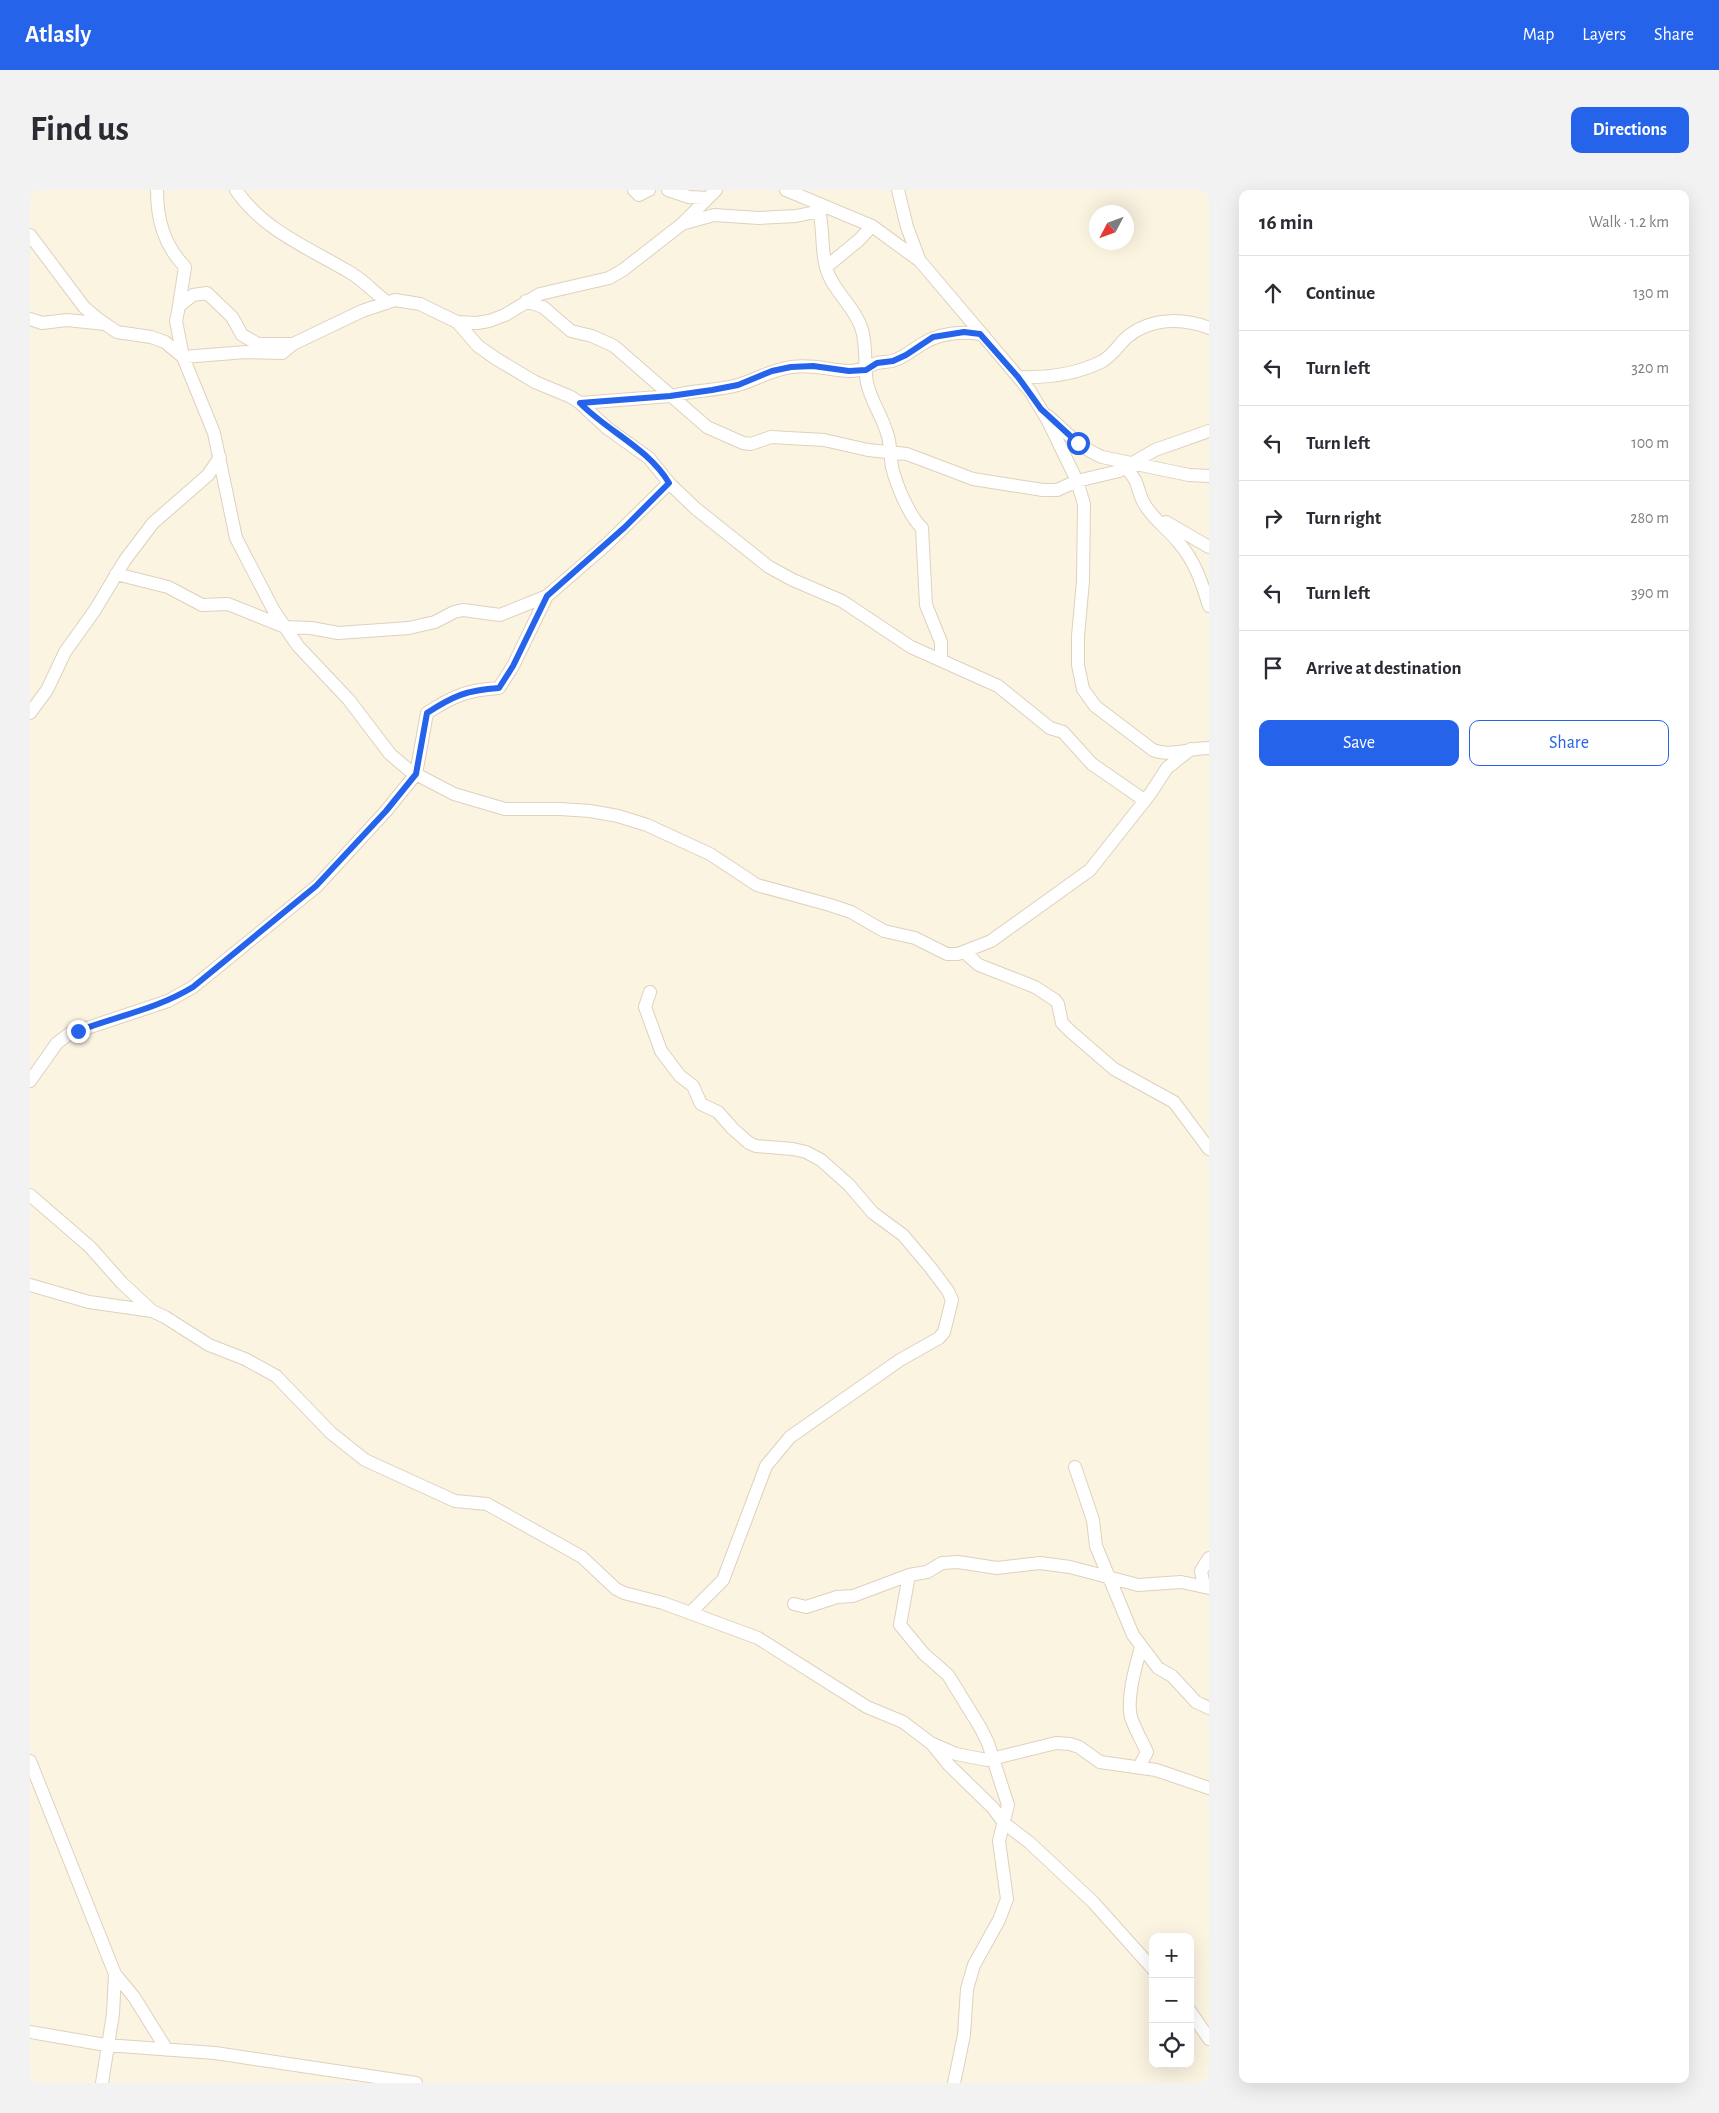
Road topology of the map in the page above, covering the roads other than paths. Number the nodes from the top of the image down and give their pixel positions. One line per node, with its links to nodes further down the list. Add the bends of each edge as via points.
1 (157, 190): 17 (street, via 160,226 173,254 185,267)
2 (236, 190): 16 (street, via 244,202 277,232 352,274)
3 (634, 190): 4 (street, via 640,195)
4 (649, 190)
5 (668, 190): 8 (street, via 689,197)
6 (786, 190): 9 (street)
7 (898, 190): 13 (street)
8 (712, 194): 10 (street)
9 (818, 207): 10 (street, via 796,216 714,215); 11 (street); 14 (street, via 824,230)
10 (682, 224): 15 (street, via 608,278 558,289)
11 (872, 226): 13 (street); 14 (street)
12 (30, 235): 20 (street, via 84,307)
13 (920, 261): 22 (street)
14 (826, 266): 25 (street, via 831,280 862,329)
15 (526, 301): 19 (street, via 489,321); 27 (street, via 543,307 571,331 614,346)
16 (387, 302): 19 (street, via 400,300 420,304); 23 (street)
17 (179, 306): 23 (street, via 193,295 207,293 225,309 242,335 250,341); 24 (street, via 176,322)
18 (30, 320): 20 (street)
19 (457, 322): 28 (street, via 478,346 495,358)
20 (105, 324): 24 (street, via 117,332 165,342)
21 (1209, 328): 26 (street, via 1182,320 1152,325 1136,330 1101,362 1054,376)
22 (980, 334): 25 (street, via 964,332 933,337 906,355 877,363); 26 (street)
23 (293, 344): 24 (street, via 282,353)
24 (183, 357): 32 (street, via 210,421)
25 (866, 370): 27 (street, via 791,367 738,385); 31 (street, via 867,383)
26 (1018, 377): 29 (street)
27 (670, 396): 28 (street); 31 (street, via 707,427 743,443 751,444 771,437 824,440)
28 (580, 403): 36 (street, via 607,428 649,458)
29 (1041, 409): 33 (street, via 1090,452); 35 (street)
30 (1209, 431): 33 (street, via 1155,450)
31 (892, 452): 35 (street, via 914,456 973,479 1027,489 1057,490); 43 (street, via 892,465 899,486 915,521 922,528 926,605 941,642)
32 (220, 457): 39 (street, via 208,475 154,523); 42 (street, via 227,504 239,547)
33 (1130, 466): 34 (street, via 1189,476); 35 (street); 37 (street)
34 (1209, 476)
35 (1077, 481): 46 (street, via 1085,513 1084,581 1078,636 1078,664 1083,688 1095,706 1153,750)
36 (669, 483): 40 (street); 43 (street, via 769,567 842,601 896,638)
37 (1150, 513): 38 (street); 41 (street, via 1189,556)
38 (1209, 547)
39 (116, 574): 42 (street, via 168,587 202,605 228,604); 44 (street)
40 (547, 596): 42 (street, via 500,615 463,610 429,624 392,630 352,634); 47 (street, via 499,688 473,690 452,697 427,713)
41 (1209, 606)
42 (284, 627): 47 (street, via 349,700 390,754)
43 (941, 660): 48 (street, via 1005,691 1050,728 1068,736 1096,768)
44 (30, 713)
45 (1209, 748): 46 (street)
46 (1191, 749): 48 (street, via 1167,768)
47 (416, 774): 49 (street, via 454,794 490,806 516,810 560,808 590,811 647,825 710,854 757,885 851,912 884,932 915,938 947,954); 51 (street, via 357,844 316,886 193,987 168,1001 69,1034 58,1043)
48 (1144, 800): 49 (street, via 1090,870 991,941)
49 (965, 953): 52 (street, via 979,965 1035,987 1055,1000 1062,1023 1070,1031 1114,1069 1174,1102)
50 (650, 992): 62 (street, via 645,1007 661,1051 680,1076 693,1086 701,1104 718,1112 749,1143 806,1152 821,1160 873,1212 903,1235 952,1300 944,1332 939,1338 900,1360 798,1430 771,1458 754,1494 723,1580)
51 (30, 1081)
52 (1209, 1149)
53 (30, 1195): 55 (street, via 90,1247)
54 (30, 1285): 55 (street, via 89,1302)
55 (152, 1311): 62 (street, via 209,1345 246,1359 276,1376 331,1433 365,1460 455,1501 487,1504 582,1558 624,1594)
56 (1075, 1467): 59 (street, via 1093,1520 1096,1546)
57 (1209, 1558): 60 (street, via 1201,1571)
58 (909, 1575): 59 (street, via 958,1562 997,1568 1040,1563); 61 (street, via 853,1596 806,1607); 66 (street, via 900,1625 948,1676 980,1727)
59 (1109, 1578): 60 (street, via 1138,1584 1170,1582); 63 (street)
60 (1207, 1587)
61 (794, 1604)
62 (690, 1613): 65 (street, via 758,1638 868,1708 903,1722)
63 (1141, 1647): 64 (street, via 1158,1668 1172,1676 1196,1702); 68 (street, via 1130,1701 1131,1718 1147,1752)
64 (1209, 1708)
65 (932, 1744): 66 (street, via 956,1754); 70 (street)
66 (993, 1759): 68 (street, via 1056,1743 1079,1747 1100,1762); 70 (street, via 1008,1805)
67 (30, 1761): 72 (street)
68 (1139, 1767): 69 (street)
69 (1209, 1788)
70 (1004, 1823): 71 (street, via 1093,1902); 80 (street, via 999,1842 1007,1899 969,1981 964,2035)
71 (1149, 1965)
72 (115, 1974): 76 (street, via 113,2014); 77 (street, via 134,1997)
73 (1194, 2017): 75 (street)
74 (30, 2032): 76 (street)
75 (1209, 2039)
76 (106, 2045): 77 (street); 78 (street)
77 (167, 2050): 79 (street, via 215,2053)
78 (102, 2083)
79 (416, 2083)
80 (954, 2083)

